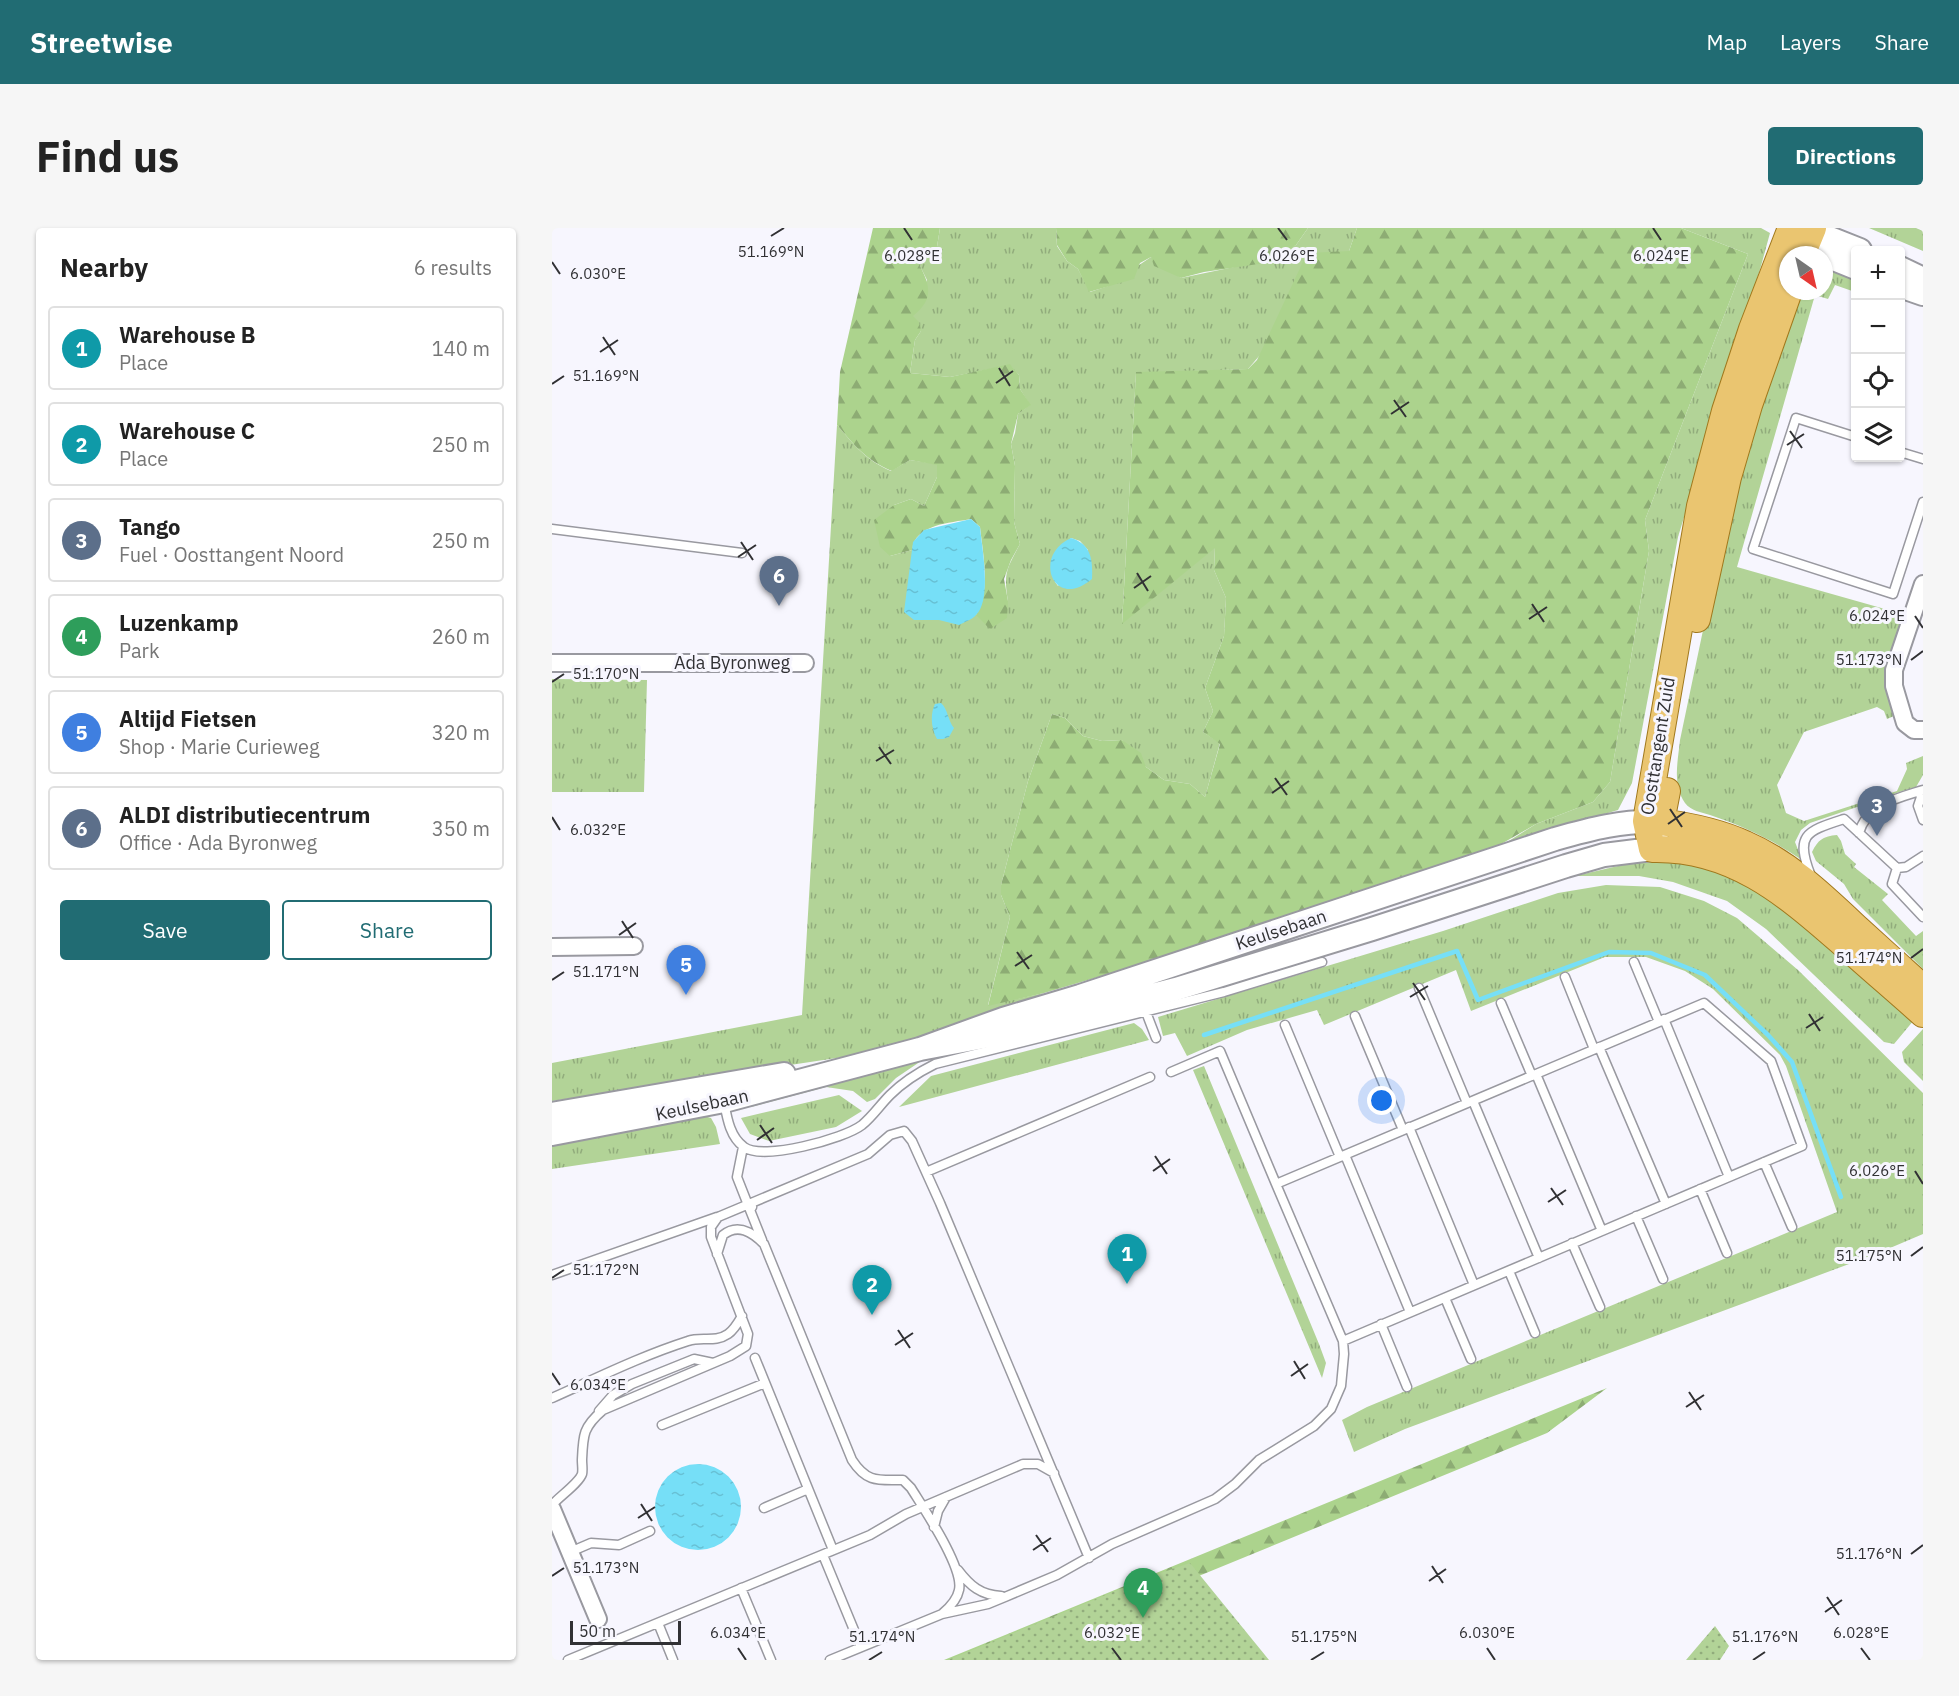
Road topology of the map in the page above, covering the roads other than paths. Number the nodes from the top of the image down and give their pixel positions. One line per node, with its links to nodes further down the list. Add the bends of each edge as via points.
1 (1805, 240): 2 (main road); 3 (main road); 21 (main road, Oosttangent Zuid, via 1752,329 1700,506)
2 (1851, 248)
3 (1851, 265)
4 (1905, 270): 5 (main road)
5 (1923, 279)
6 (1905, 288): 7 (main road)
7 (1923, 294)
8 (1786, 300): 21 (main road, Oosttangent Zuid, via 1728,477)
9 (1851, 435): 12 (lane, via 1796,418 1753,549 1893,594)
10 (1905, 454): 11 (lane)
11 (1923, 459)
12 (1923, 502)
13 (552, 529): 14 (lane)
14 (742, 553)
15 (1923, 584): 18 (street, via 1894,670 1894,686 1905,723 1914,730)
16 (552, 663): 17 (street, Ada Byronweg)
17 (804, 663)
18 (1923, 730)
19 (1923, 790): 20 (lane, via 1918,806); 22 (lane, via 1882,804 1862,822)
20 (1923, 820)
21 (1653, 821): 23 (main road, Oosttangent Zuid); 26 (main road, via 1712,832 1747,844); 42 (main road, Keulsebaan, via 1624,822 1555,839)
22 (1859, 833): 25 (lane); 26 (lane, via 1844,819 1818,828 1804,840 1803,853)
23 (1652, 849): 37 (main road, via 1704,854 1766,880); 42 (main road, Keulsebaan, via 1575,863 1176,989 1005,1033)
24 (1923, 856): 25 (lane)
25 (1897, 868): 27 (lane, via 1892,884)
26 (1819, 893): 34 (main road)
27 (1923, 917)
28 (634, 946): 29 (street)
29 (552, 947)
30 (1322, 962): 36 (lane)
31 (1634, 962): 39 (lane)
32 (1565, 977): 43 (lane)
33 (1419, 988): 48 (lane)
34 (1923, 988)
35 (1501, 1003): 45 (lane)
36 (1146, 1012): 41 (lane); 52 (lane, via 935,1064 899,1087 861,1126 834,1138 769,1153)
37 (1923, 1014)
38 (1355, 1016): 50 (lane)
39 (1661, 1021): 43 (lane); 54 (lane, via 1704,1003 1771,1061 1802,1146); 56 (lane)
40 (1285, 1025): 53 (lane)
41 (1156, 1038)
42 (920, 1048): 47 (main road, Keulsebaan)
43 (1597, 1048): 45 (lane); 59 (lane)
44 (1171, 1072): 57 (lane, via 1220,1051)
45 (1534, 1075): 48 (lane); 64 (lane)
46 (1150, 1077): 55 (lane)
47 (722, 1093): 49 (main road, Keulsebaan); 51 (main road, Keulsebaan); 52 (lane, via 732,1133)
48 (1470, 1102): 50 (lane); 69 (lane)
49 (552, 1114)
50 (1406, 1129): 53 (lane); 73 (lane)
51 (552, 1134)
52 (743, 1147): 60 (lane, via 737,1178)
53 (1342, 1156): 57 (lane); 76 (lane)
54 (1764, 1162): 56 (lane); 63 (lane)
55 (926, 1172): 60 (lane, via 904,1131 890,1135 868,1154); 87 (lane)
56 (1729, 1177): 58 (lane)
57 (1276, 1184): 80 (lane)
58 (1700, 1189): 59 (lane); 67 (lane)
59 (1666, 1204): 61 (lane)
60 (751, 1205): 62 (lane); 66 (lane)
61 (1636, 1216): 64 (lane); 72 (lane)
62 (717, 1217): 68 (lane, via 711,1227); 71 (lane)
63 (1792, 1227)
64 (1602, 1231): 65 (lane)
65 (1572, 1243): 69 (lane); 75 (lane)
66 (764, 1244): 68 (lane, via 753,1233 733,1230 720,1240); 91 (lane, via 852,1460 861,1474 877,1480 903,1480)
67 (1727, 1253)
68 (717, 1254): 77 (lane)
69 (1539, 1258): 70 (lane)
70 (1509, 1271): 73 (lane); 79 (lane)
71 (552, 1275)
72 (1664, 1280)
73 (1474, 1285): 74 (lane)
74 (1445, 1298): 76 (lane); 82 (lane)
75 (1600, 1307)
76 (1410, 1312): 78 (lane)
77 (742, 1316): 85 (lane, via 738,1325 722,1337 691,1340); 90 (lane, via 748,1334 746,1346 603,1410 591,1421 583,1435 582,1473)
78 (1381, 1324): 80 (lane); 84 (lane)
79 (1535, 1333)
80 (1343, 1341): 98 (lane, via 1341,1386 1331,1409 1314,1426 1259,1460 1215,1499)
81 (755, 1358): 83 (lane)
82 (1471, 1359)
83 (765, 1383): 86 (lane); 88 (lane)
84 (1407, 1387)
85 (552, 1398)
86 (662, 1425)
87 (1054, 1473): 89 (lane, via 1038,1464 1023,1464); 98 (lane)
88 (808, 1490): 92 (lane); 95 (lane)
89 (946, 1497): 91 (lane); 93 (lane)
90 (552, 1507): 96 (street)
91 (922, 1507): 93 (lane); 95 (lane)
92 (764, 1508)
93 (934, 1527): 99 (lane)
94 (650, 1531): 96 (lane, via 619,1545 591,1543)
95 (833, 1550): 97 (lane)
96 (570, 1552): 103 (street)
97 (823, 1555): 100 (lane); 105 (lane)
98 (1089, 1558): 101 (lane)
99 (958, 1569): 101 (lane, via 969,1585); 102 (lane, via 960,1589)
100 (741, 1588): 104 (lane); 108 (lane)
101 (1005, 1597): 102 (lane)
102 (942, 1614): 105 (lane)
103 (598, 1619)
104 (658, 1623): 106 (lane); 107 (lane)
105 (861, 1647): 109 (lane)
106 (574, 1659)
107 (673, 1660)
108 (771, 1660)
109 (830, 1660)

